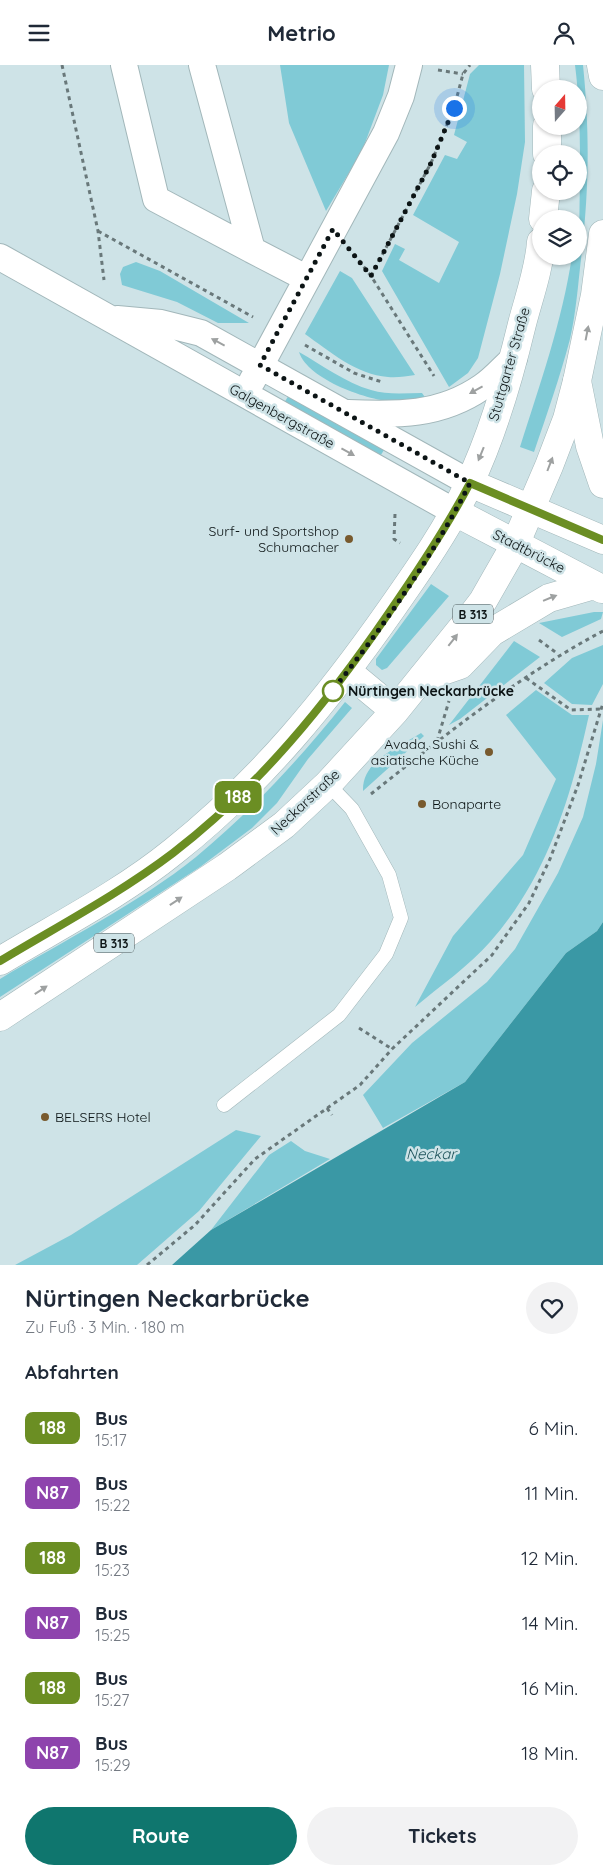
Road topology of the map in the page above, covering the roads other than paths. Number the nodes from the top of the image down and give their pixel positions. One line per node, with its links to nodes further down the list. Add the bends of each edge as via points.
1 (124, 65): 9 (street, via 156,199)
2 (202, 65): 9 (street)
3 (409, 65): 12 (street, via 386,133)
4 (545, 65): 7 (main road)
5 (601, 65): 6 (main road)
6 (603, 76)
7 (546, 80)
8 (603, 234): 16 (main road, B 313, one-way to 8, via 595,295)
9 (252, 250): 12 (street)
10 (0, 257): 13 (street, Galgenbergstraße)
11 (536, 265): 14 (main road, Stuttgarter Straße)
12 (306, 278): 15 (street)
13 (109, 318): 15 (street, Galgenbergstraße, one-way to 13, via 201,333 161,323); 17 (street, Galgenbergstraße)
14 (514, 358): 18 (street, Galgenbergstraße, one-way to 18, via 482,387 447,405 404,415); 19 (main road, Stuttgarter Straße, one-way to 19)
15 (260, 365): 17 (street); 18 (street, Galgenbergstraße)
16 (577, 381): 20 (main road, via 590,446); 21 (main road, B 313, one-way to 16)
17 (244, 395): 22 (street, Galgenbergstraße, one-way to 22)
18 (345, 413): 19 (street, Galgenbergstraße)
19 (470, 483): 21 (main road); 22 (main road, Stuttgarter Straße)
20 (603, 485)
21 (531, 509): 23 (main road); 24 (main road, Neckarstraße / B 313)
22 (455, 513): 24 (main road, Stadtbrücke); 26 (main road)
23 (603, 540)
24 (514, 545): 25 (main road, Stadtbrücke); 27 (main road, Neckarstraße / B 313, one-way to 24, via 483,601)
25 (598, 587): 27 (main road, one-way to 25, via 460,665 492,633 549,598)
26 (348, 672): 28 (main road); 30 (main road, via 283,751 234,801 173,852 128,884)
27 (422, 678): 28 (main road, Neckarstraße / B 313)
28 (394, 711): 29 (main road, Neckarstraße / B 313)
29 (328, 783): 31 (main road, Neckarstraße / B 313, one-way to 29, via 227,867 284,825); 32 (lane, via 352,809 390,875 401,917 386,954 339,1015)
30 (0, 961)
31 (0, 1017)
32 (224, 1105)

